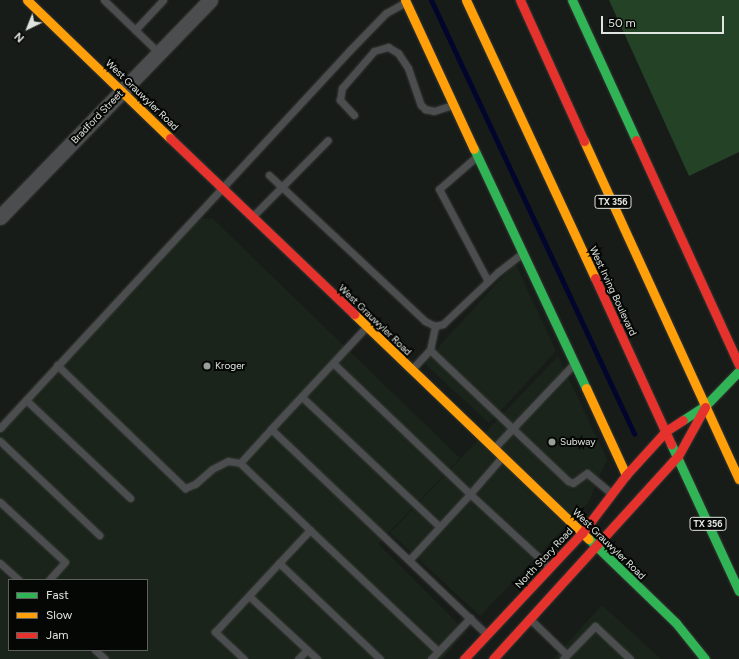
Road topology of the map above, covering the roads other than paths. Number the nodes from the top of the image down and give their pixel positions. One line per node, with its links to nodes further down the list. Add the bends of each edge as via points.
1 (27, 0): 11 (main road, West Grauwyler Road)
2 (105, 0): 9 (lane)
3 (163, 0): 9 (lane)
4 (210, 0): 10 (street, Bradford Street)
5 (466, 0): 38 (main road, West Irving Boulevard / TX 356)
6 (520, 0): 34 (main road, TX 356)
7 (572, 0): 29 (main road)
8 (406, 1): 12 (main road); 18 (lane, via 386,13)
9 (134, 30): 10 (lane)
10 (159, 53): 11 (street, Bradford Street)
11 (122, 91): 18 (main road, West Grauwyler Road); 19 (street, Bradford Street)
12 (452, 105): 13 (lane, via 434,111 425,109 421,105 408,68 398,52 388,47 374,51 342,88 340,100); 15 (main road)
13 (354, 115)
14 (328, 140): 17 (lane)
15 (476, 157): 21 (main road); 22 (lane, via 439,188)
16 (269, 175): 17 (lane)
17 (280, 186): 20 (lane); 23 (lane, via 425,322)
18 (222, 187): 20 (main road, West Grauwyler Road); 27 (lane)
19 (0, 217)
20 (252, 217): 24 (main road, West Grauwyler Road)
21 (522, 253): 22 (lane); 28 (main road)
22 (488, 281): 23 (lane, via 443,324)
23 (436, 326): 25 (lane)
24 (366, 327): 26 (lane); 30 (main road, West Grauwyler Road)
25 (430, 350): 30 (lane); 37 (lane)
26 (333, 363): 32 (lane); 46 (lane)
27 (57, 365): 33 (lane); 43 (lane, via 185,488 195,484 212,469 228,462)
28 (574, 365): 37 (lane); 44 (main road)
29 (739, 365)
30 (412, 369): 40 (main road, West Grauwyler Road)
31 (739, 371): 34 (main road, North Story Road)
32 (302, 397): 36 (lane); 50 (lane)
33 (26, 400): 35 (lane); 48 (lane)
34 (706, 405): 38 (main road, North Story Road); 42 (main road, North Story Road); 45 (main road, TX 356)
35 (0, 428)
36 (271, 429): 43 (lane); 55 (lane)
37 (512, 429): 40 (lane); 47 (lane, via 568,481 572,483 588,473)
38 (666, 431): 42 (main road, West Irving Boulevard / TX 356); 44 (main road, North Story Road)
39 (0, 441): 53 (lane)
40 (494, 448): 41 (main road, West Grauwyler Road)
41 (502, 456): 46 (lane); 52 (main road, West Grauwyler Road)
42 (678, 456): 54 (main road, North Story Road); 61 (main road, West Irving Boulevard / TX 356)
43 (240, 463): 51 (lane)
44 (626, 475): 47 (main road, North Story Road)
45 (739, 478)
46 (470, 494): 50 (lane); 58 (lane)
47 (612, 494): 52 (main road, North Story Road)
48 (130, 498)
49 (0, 502): 60 (lane, via 65,562)
50 (439, 526): 55 (lane)
51 (310, 530): 57 (lane); 68 (lane)
52 (582, 533): 54 (main road, West Grauwyler Road); 58 (main road, North Story Road)
53 (99, 535)
54 (596, 546): 64 (main road, North Story Road); 79 (main road, West Grauwyler Road, via 676,623)
55 (409, 560): 63 (lane)
56 (0, 563): 59 (lane)
57 (279, 564): 62 (lane); 75 (lane)
58 (550, 567): 65 (main road, North Story Road)
59 (18, 579)
60 (50, 579)
61 (739, 591)
62 (249, 596): 66 (lane); 72 (lane, via 215,632)
63 (470, 618): 65 (lane); 68 (lane)
64 (530, 619): 69 (main road, North Story Road); 70 (lane)
65 (487, 635): 77 (main road, North Story Road)
66 (307, 650): 73 (lane); 74 (lane)
67 (96, 651): 71 (lane)
68 (438, 651): 76 (lane)
69 (498, 657)
70 (565, 657): 78 (lane, via 595,626)
71 (105, 659)
72 (244, 659)
73 (298, 659)
74 (317, 659)
75 (380, 659)
76 (431, 659)
77 (464, 659)
78 (630, 659)
79 (705, 659)

